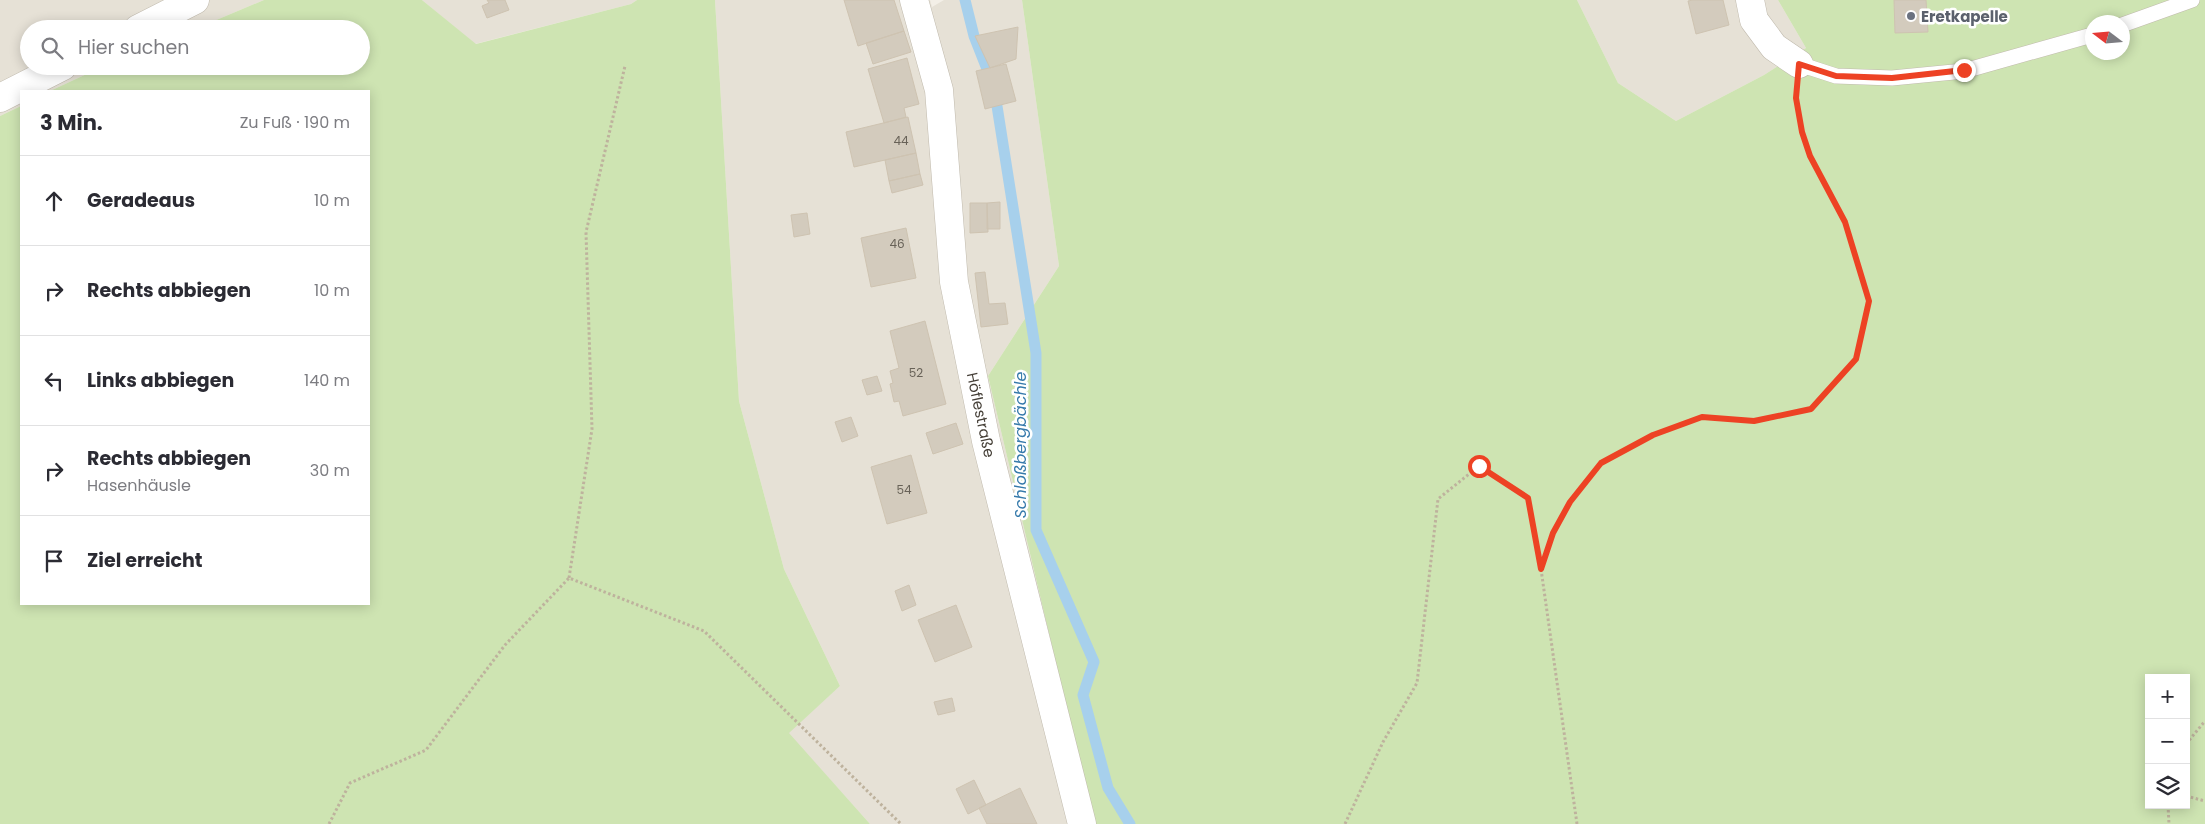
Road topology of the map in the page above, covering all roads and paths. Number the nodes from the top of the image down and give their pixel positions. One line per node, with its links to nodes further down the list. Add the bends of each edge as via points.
1 (196, 0): 5 (street)
2 (914, 0): 21 (street, Höflestraße, via 939,90 954,282 986,441)
3 (1750, 0): 8 (street, via 1754,20 1774,47)
4 (2192, 0): 6 (lane)
5 (156, 20)
6 (2130, 22)
7 (2085, 37): 8 (lane, via 1964,70 1892,78 1836,76)
8 (1799, 64): 12 (path, via 1796,98 1807,148 1845,222 1869,301 1856,359 1811,409 1754,421 1702,417 1653,435 1601,463 1570,502 1553,533)
9 (625, 66): 13 (path, via 586,232 592,429)
10 (45, 75): 11 (street)
11 (0, 98)
12 (1541, 569): 22 (path, via 1528,498 1479,466 1438,499 1416,683); 23 (path)
13 (569, 578): 19 (path, via 504,644 426,750 350,783); 20 (path, via 704,631)
14 (2205, 721): 15 (path)
15 (2190, 739)
16 (2190, 797): 17 (path)
17 (2205, 801)
18 (2168, 809): 24 (path)
19 (329, 824)
20 (900, 824)
21 (1082, 824)
22 (1345, 824)
23 (1577, 824)
24 (2169, 824)

